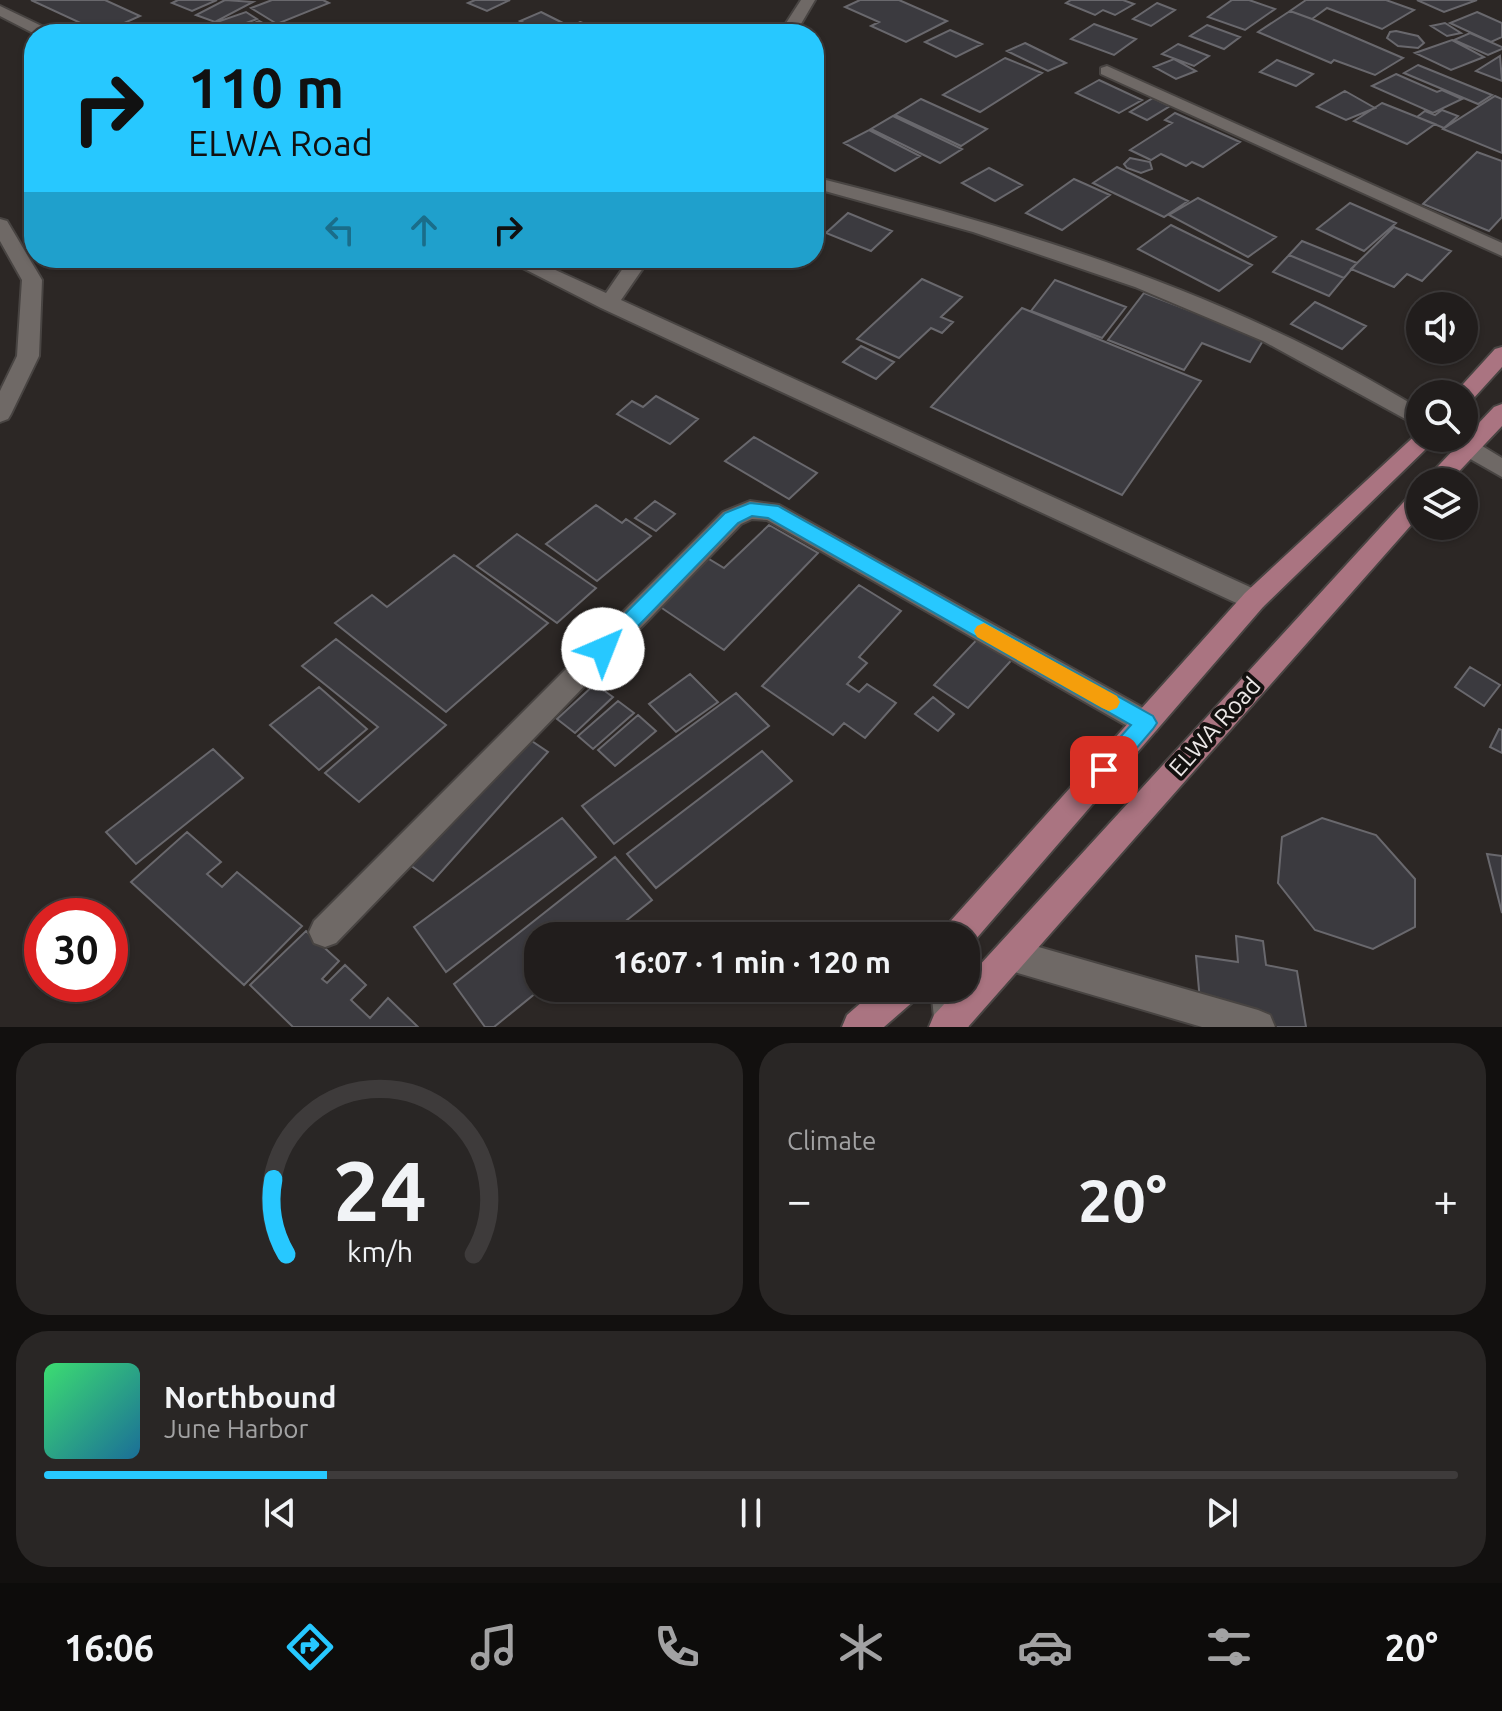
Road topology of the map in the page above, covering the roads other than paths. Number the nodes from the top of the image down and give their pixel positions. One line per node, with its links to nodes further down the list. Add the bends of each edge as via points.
1 (808, 0): 4 (street)
2 (0, 10): 3 (street)
3 (27, 24)
4 (793, 24)
5 (1107, 71): 8 (street)
6 (824, 185): 16 (street, via 1005,234 1165,293 1247,325)
7 (0, 225): 9 (street)
8 (1502, 250)
9 (24, 266)
10 (25, 268): 18 (street, via 32,280 28,356)
11 (534, 268): 13 (street)
12 (633, 268): 13 (street)
13 (608, 304): 24 (street)
14 (1502, 354): 15 (main road)
15 (1478, 380)
16 (1406, 411)
17 (1502, 412): 19 (main road)
18 (0, 414)
19 (1478, 429)
20 (1408, 452): 24 (main road)
21 (1474, 452): 22 (street)
22 (1502, 469)
23 (1406, 515): 28 (main road, ELWA Road)
24 (1254, 600): 25 (main road)
25 (1146, 723): 26 (main road); 27 (street, via 771,511 750,510 732,518)
26 (970, 922)
27 (325, 932)
28 (1011, 955): 31 (main road, ELWA Road); 33 (street)
29 (887, 1002): 32 (main road)
30 (948, 1002): 31 (street)
31 (950, 1025)
32 (859, 1027)
33 (1258, 1027)

